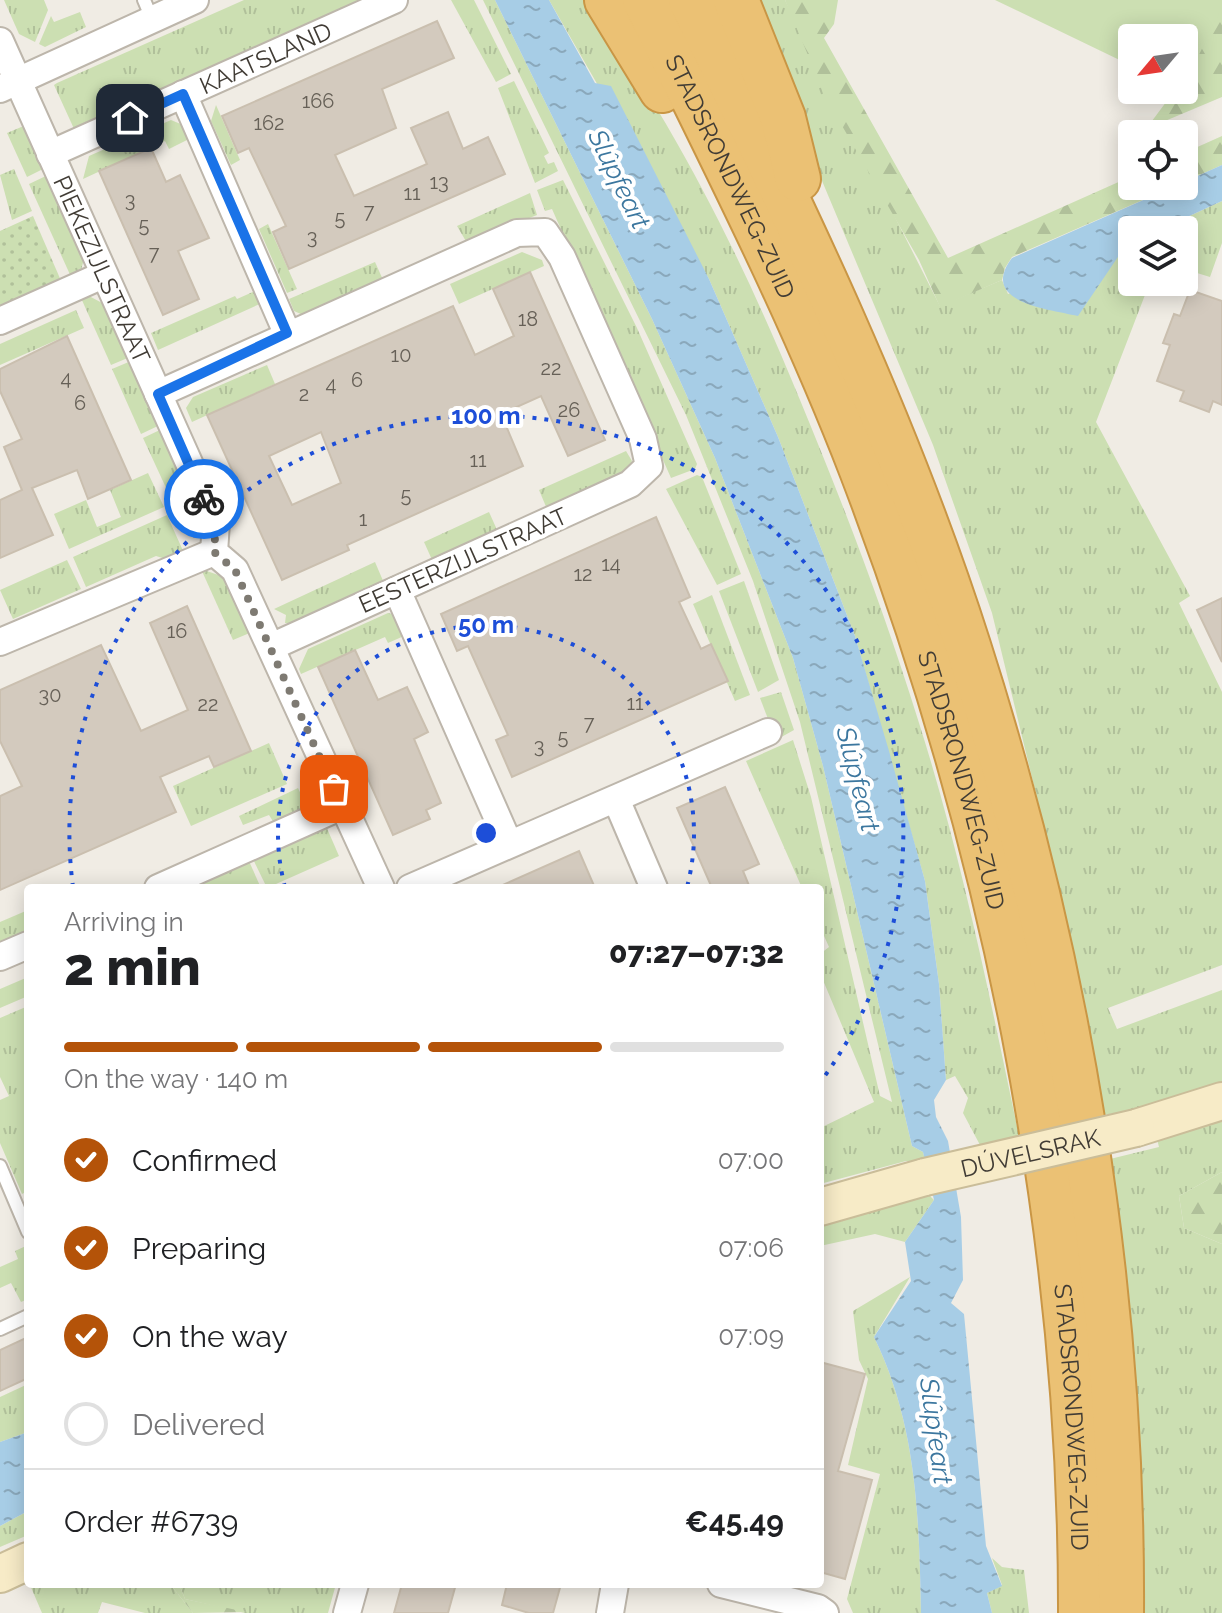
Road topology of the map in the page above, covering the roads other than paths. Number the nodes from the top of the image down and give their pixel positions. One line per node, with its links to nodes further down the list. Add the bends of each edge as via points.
1 (195, 0): 7 (street)
2 (394, 0): 10 (street, KAATSLAND)
3 (607, 0): 12 (highway)
4 (645, 0): 12 (highway, STADSRONDWEG-ZUID)
5 (691, 0): 13 (highway, STADSRONDWEG-ZUID)
6 (736, 0): 13 (highway, via 783,118)
7 (148, 10): 9 (street)
8 (0, 41): 9 (street, PIEKEZIJLSTRAAT)
9 (9, 86): 11 (street, PIEKEZIJLSTRAAT)
10 (183, 94): 11 (street, KAATSLAND); 16 (street)
11 (50, 154): 14 (street, PIEKEZIJLSTRAAT)
12 (770, 255): 46 (highway, STADSRONDWEG-ZUID, via 862,470 954,743 993,881 1034,1086 1066,1296)
13 (820, 271): 47 (highway, STADSRONDWEG-ZUID, via 901,461 968,644 1033,875 1078,1078 1106,1291)
14 (103, 275): 15 (street); 17 (street, PIEKEZIJLSTRAAT)
15 (0, 321)
16 (287, 333): 17 (street); 19 (street, EESTERZIJLSTRAAT, via 517,233 545,232 562,257 643,439 649,466 630,484)
17 (158, 394): 18 (street, PIEKEZIJLSTRAAT, via 216,523)
18 (214, 552): 20 (street); 21 (street, via 235,570)
19 (397, 590): 21 (street, EESTERZIJLSTRAAT); 25 (street)
20 (0, 642)
21 (271, 647): 24 (street)
22 (768, 732): 23 (street)
23 (616, 799): 25 (street); 29 (street)
24 (342, 806): 26 (street); 27 (street)
25 (509, 844): 28 (street)
26 (167, 884)
27 (379, 884)
28 (419, 884)
29 (652, 884)
30 (24, 947): 31 (street)
31 (0, 957)
32 (1222, 1101): 34 (street, DÚVELSRAK, bridge, via 1136,1128)
33 (0, 1166): 35 (lane)
34 (824, 1206)
35 (24, 1223)
36 (24, 1318): 37 (lane)
37 (0, 1329)
38 (24, 1563): 39 (street)
39 (0, 1574)
40 (354, 1588): 43 (street)
41 (614, 1588): 44 (street)
42 (737, 1588): 45 (street)
43 (347, 1613)
44 (610, 1613)
45 (825, 1613)
46 (1081, 1613)
47 (1121, 1613)

